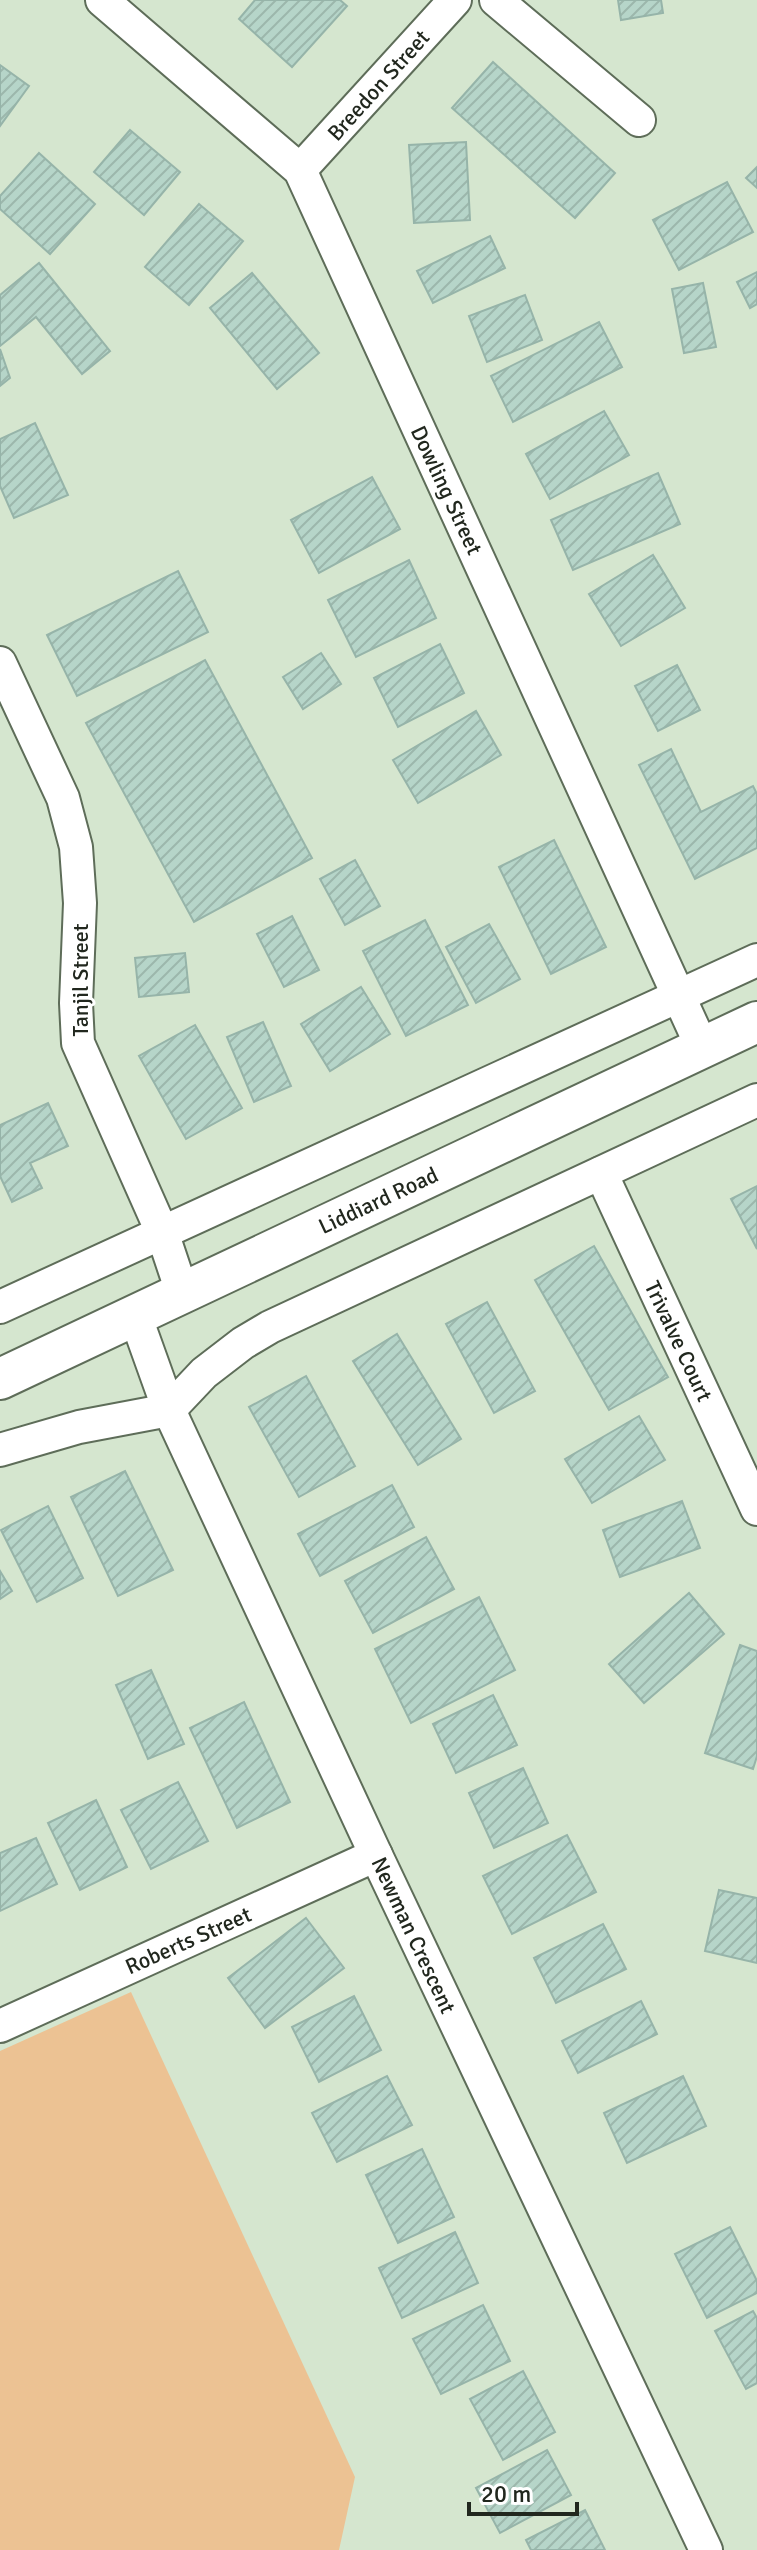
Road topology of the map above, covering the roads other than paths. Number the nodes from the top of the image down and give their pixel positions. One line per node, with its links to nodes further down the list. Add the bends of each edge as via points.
1 (102, 0): 5 (street, Dowling Street)
2 (455, 0): 5 (street, Breedon Street)
3 (496, 0): 4 (street)
4 (639, 120)
5 (300, 170): 8 (street, Dowling Street)
6 (1, 666): 13 (street, Tanjil Street, via 63,798 76,847 78,1043)
7 (757, 960): 8 (street)
8 (679, 996): 10 (street, Dowling Street); 13 (street)
9 (757, 1022): 10 (street, Liddiard Road)
10 (702, 1047): 14 (street, Liddiard Road)
11 (757, 1100): 12 (street)
12 (601, 1173): 18 (street, via 270,1327 204,1373); 20 (street, Trivalve Court)
13 (162, 1232): 14 (street, Tanjil Street); 15 (street)
14 (182, 1292): 16 (street, Liddiard Road)
15 (0, 1307)
16 (135, 1315): 17 (street, Liddiard Road); 18 (street, Newman Crescent)
17 (0, 1379)
18 (169, 1410): 19 (street, via 79,1427); 21 (street, Newman Crescent)
19 (0, 1450)
20 (757, 1509)
21 (376, 1855): 22 (street, Roberts Street); 23 (street, Newman Crescent)
22 (0, 2026)
23 (706, 2550)

